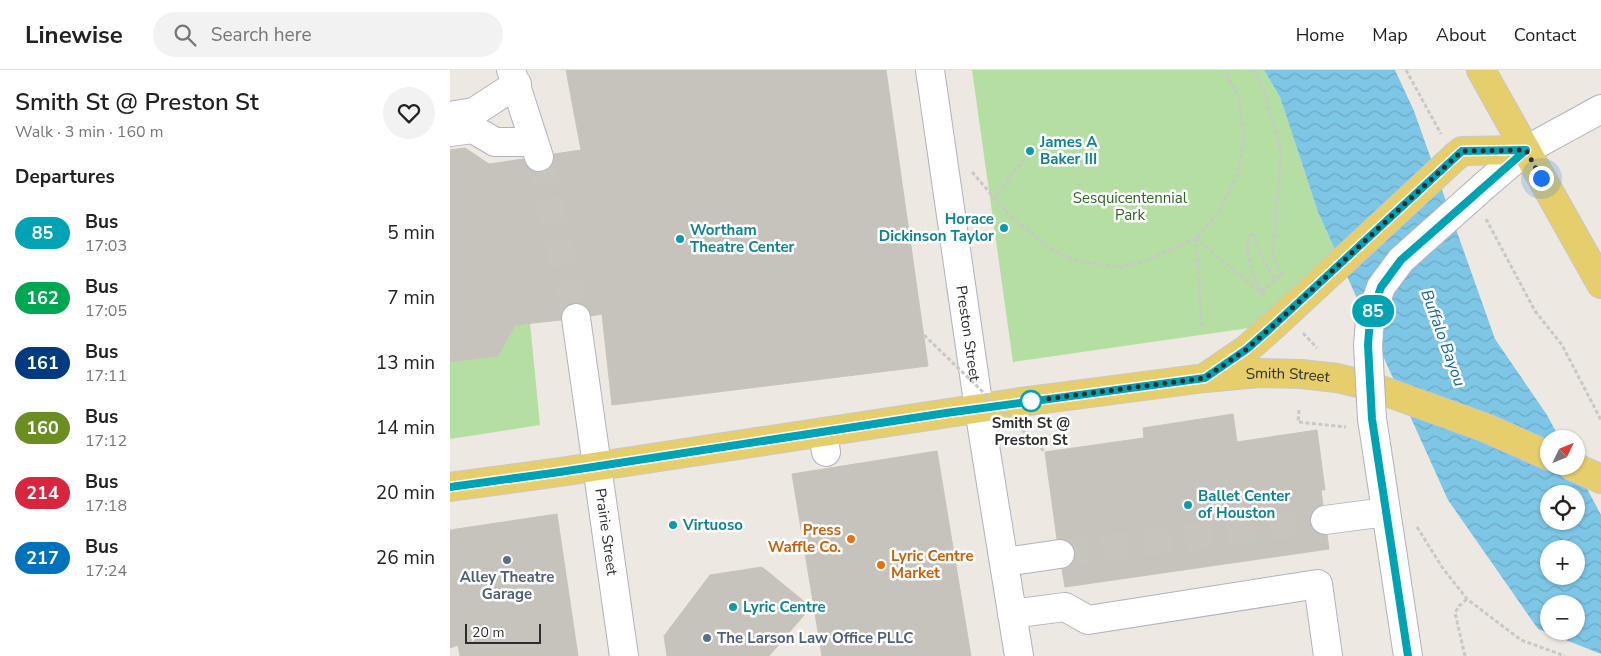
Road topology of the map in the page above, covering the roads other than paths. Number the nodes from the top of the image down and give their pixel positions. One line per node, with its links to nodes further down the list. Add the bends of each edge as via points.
1 (930, 70): 12 (street, Preston Street)
2 (1481, 70): 7 (main road)
3 (514, 77): 5 (street, via 474,112); 6 (street, via 537,150 495,142 473,129)
4 (1601, 109): 7 (street)
5 (450, 116)
6 (450, 132)
7 (1526, 150): 8 (main road); 10 (main road, bridge, via 1462,151 1450,146 1274,325 1247,349); 11 (street, bridge, via 1401,260 1381,287 1370,319)
8 (1601, 284)
9 (576, 318): 14 (street, Prairie Street)
10 (1205, 378): 11 (main road, Smith Street, via 1259,373 1301,374); 12 (main road, Smith Street)
11 (1370, 386): 13 (main road, Smith Street, via 1486,428); 18 (street, bridge)
12 (978, 409): 14 (main road, Smith Street, via 825,442); 21 (street, Preston Street)
13 (1540, 452)
14 (596, 466): 17 (main road, Smith Street); 23 (street, Prairie Street)
15 (1585, 472): 16 (main road)
16 (1601, 479)
17 (450, 487)
18 (1386, 512): 19 (street); 26 (street)
19 (1325, 520)
20 (1060, 554): 21 (street)
21 (1004, 562): 22 (street, Preston Street)
22 (1012, 614): 24 (street, Preston Street); 25 (street, via 1065,606 1088,620 1318,584)
23 (624, 656)
24 (1019, 656)
25 (1328, 656)
26 (1408, 656)

